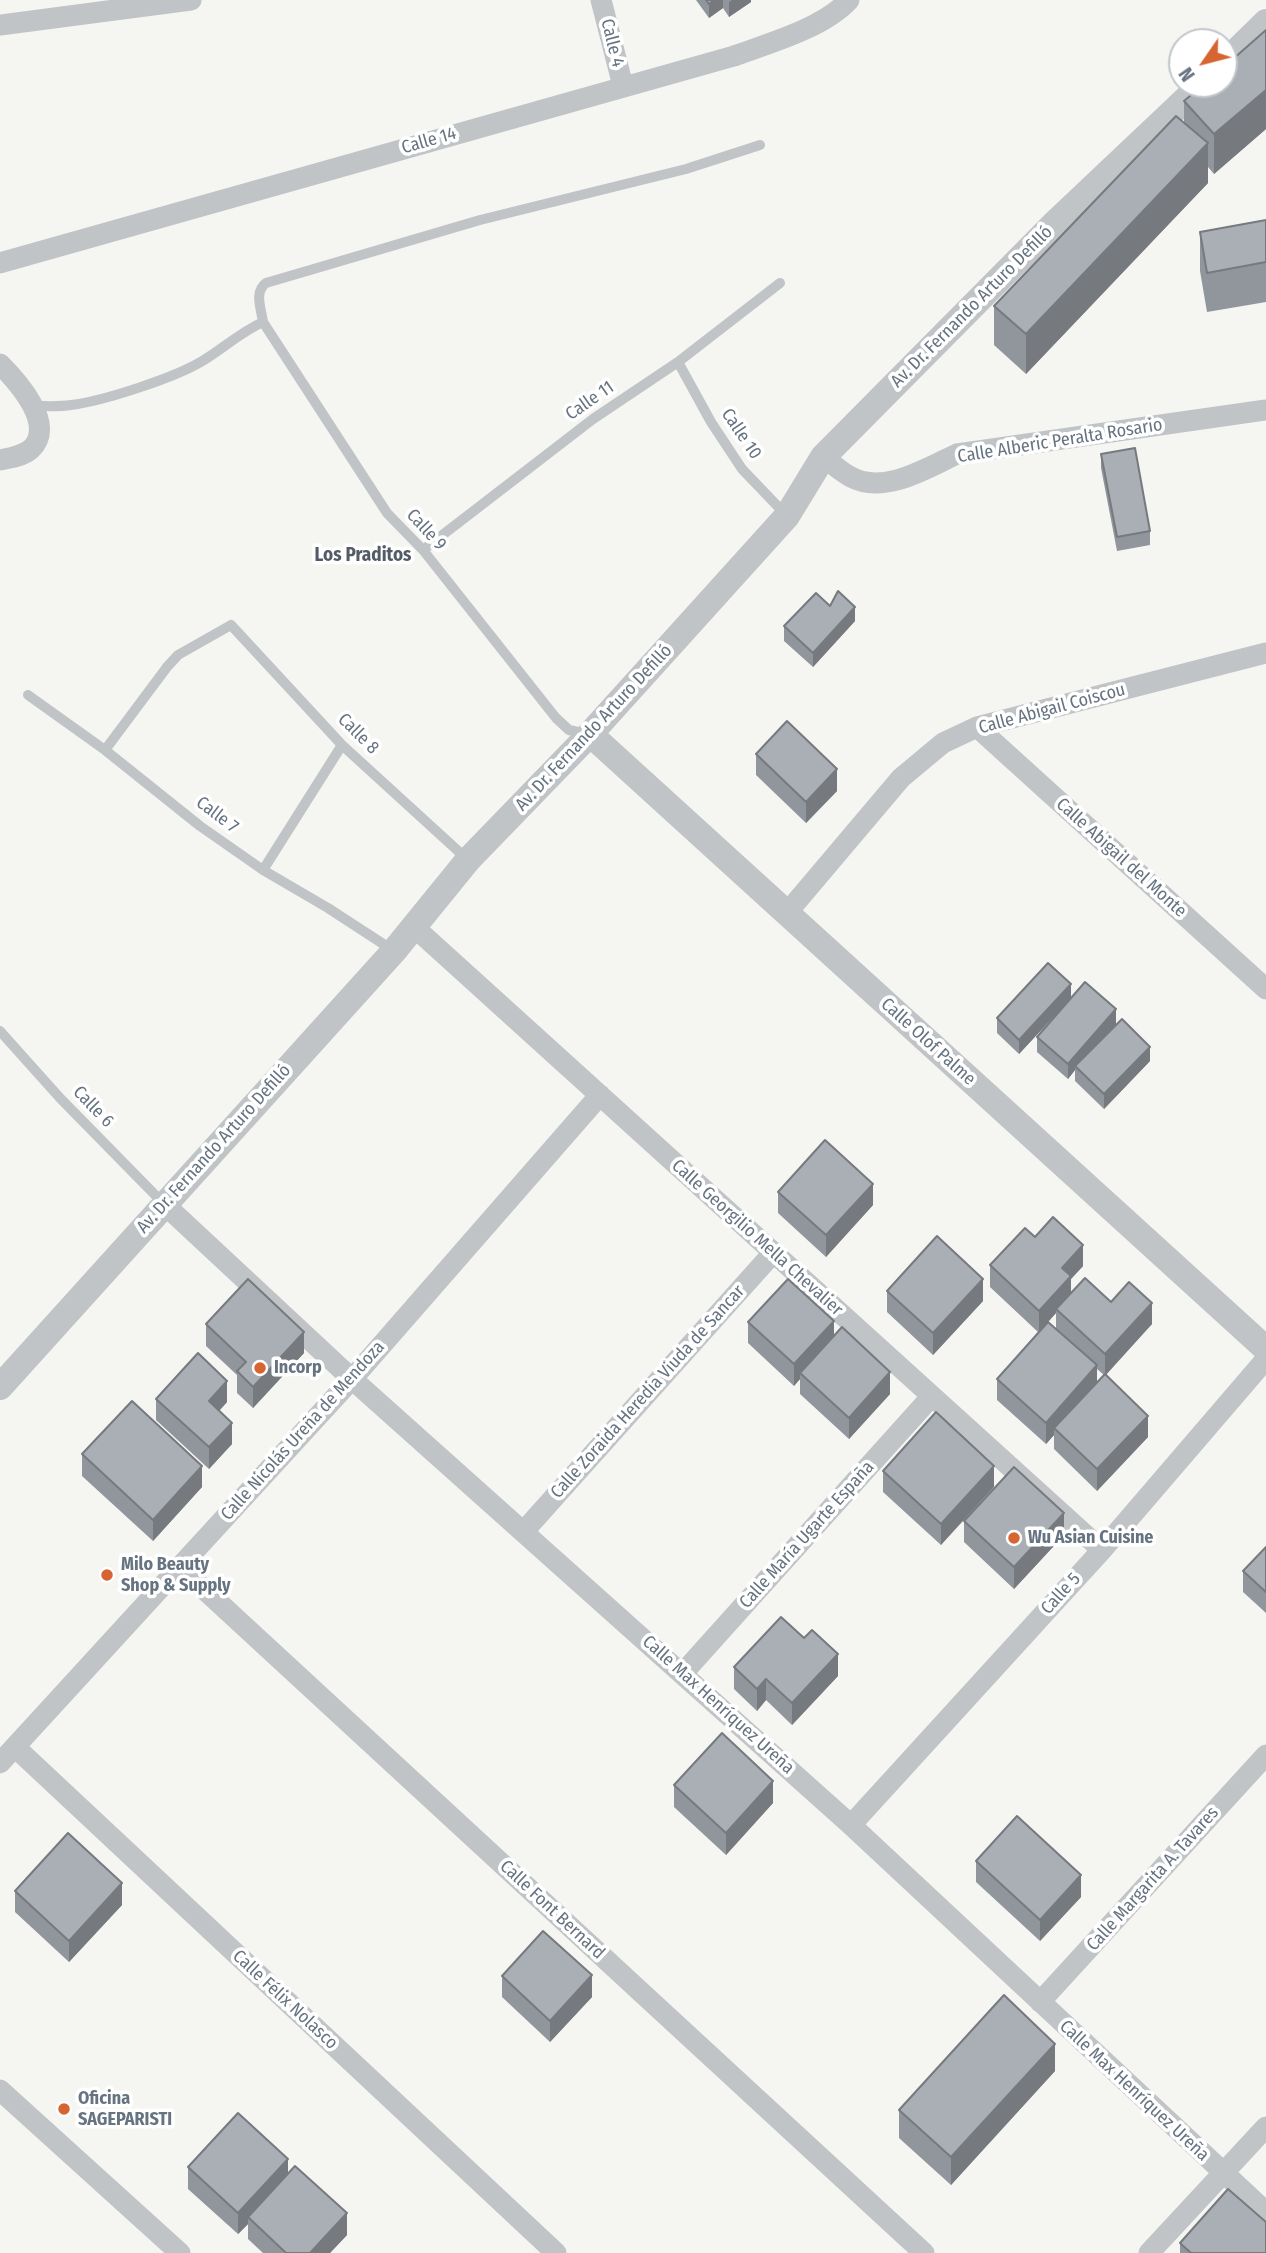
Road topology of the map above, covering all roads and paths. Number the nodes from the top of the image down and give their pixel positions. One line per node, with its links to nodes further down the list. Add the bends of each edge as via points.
1 (191, 0): 5 (street)
2 (601, 0): 7 (street, Calle 4)
3 (849, 0): 7 (street, Calle 14, via 787,36 734,56)
4 (1266, 23): 6 (street)
5 (0, 25)
6 (1238, 50)
7 (623, 86): 10 (street, Calle 14)
8 (1187, 98): 17 (street, Av. Dr. Fernando Arturo Defilló, via 1055,223)
9 (760, 145): 12 (lane, via 267,283 259,294)
10 (0, 263)
11 (780, 283): 13 (lane, Calle 11)
12 (263, 321): 15 (lane, via 175,374 71,405); 20 (lane, Calle 9, via 387,513)
13 (678, 362): 19 (lane, Calle 10, via 742,469); 20 (lane, Calle 11, via 593,419)
14 (0, 364): 15 (street)
15 (34, 406): 18 (street, via 40,426 33,446 21,455)
16 (1266, 410): 17 (street, Calle Alberic Peralta Rosario, via 957,454 911,475 878,483 852,478)
17 (823, 457): 19 (street, Av. Dr. Fernando Arturo Defilló)
18 (0, 460)
19 (787, 516): 24 (street, Av. Dr. Fernando Arturo Defilló)
20 (423, 550): 24 (lane, Calle 9, via 556,718 569,730)
21 (1265, 654): 23 (street, Calle Abigail Coiscou)
22 (28, 695): 26 (lane, Calle 7)
23 (977, 727): 29 (street, Calle Abigail Coiscou, via 943,743 901,778); 32 (street, Calle Abigail del Monte)
24 (590, 734): 27 (street, Av. Dr. Fernando Arturo Defilló); 29 (street, Calle Olof Palme)
25 (342, 745): 26 (lane, Calle 8, via 232,625 178,655); 27 (lane, Calle 8); 28 (lane)
26 (105, 750): 28 (lane, Calle 7)
27 (468, 860): 30 (street, Av. Dr. Fernando Arturo Defilló)
28 (263, 870): 31 (lane, Calle 7)
29 (786, 914): 37 (street, Calle Olof Palme)
30 (413, 926): 31 (street, Av. Dr. Fernando Arturo Defilló); 34 (street, Calle Georgilio Mella Chevalier)
31 (394, 951): 35 (street, Av. Dr. Fernando Arturo Defilló)
32 (1266, 989)
33 (0, 1031): 35 (lane, Calle 6)
34 (600, 1094): 36 (street, Calle Georgilio Mella Chevalier); 39 (street, Calle Nicolás Ureña de Mendoza)
35 (164, 1204): 39 (street, Calle Max Henríquez Ureña); 40 (street, Av. Dr. Fernando Arturo Defilló)
36 (773, 1253): 41 (street, Calle Georgilio Mella Chevalier); 42 (street, Calle Zoraida Heredia Viuda de Sancar)
37 (1266, 1349)
38 (1266, 1359): 43 (street, Calle 5)
39 (352, 1378): 42 (street, Calle Max Henríquez Ureña); 44 (street, Calle Nicolás Ureña de Mendoza)
40 (0, 1387)
41 (932, 1397): 43 (street, Calle Georgilio Mella Chevalier); 45 (street, Calle María Ugarte España)
42 (524, 1531): 45 (street, Calle Max Henríquez Ureña)
43 (1102, 1550): 49 (street, Calle 5)
44 (180, 1567): 46 (street, Calle Nicolás Ureña de Mendoza); 57 (street, Calle Font Bernard)
45 (683, 1673): 49 (street, Calle Max Henríquez Ureña)
46 (15, 1747): 48 (street, Calle Nicolás Ureña de Mendoza); 56 (street, Calle Félix Nolasco)
47 (1266, 1755): 50 (street, Calle Margarita A. Tavares)
48 (0, 1763)
49 (851, 1825): 50 (street, Calle Max Henríquez Ureña)
50 (1040, 2003): 53 (street, Calle Max Henríquez Ureña)
51 (0, 2090): 55 (street)
52 (1266, 2127): 53 (street)
53 (1223, 2174): 54 (street, Calle Max Henríquez Ureña); 58 (street)
54 (1266, 2212)
55 (180, 2253)
56 (556, 2253)
57 (925, 2253)
58 (1149, 2253)

